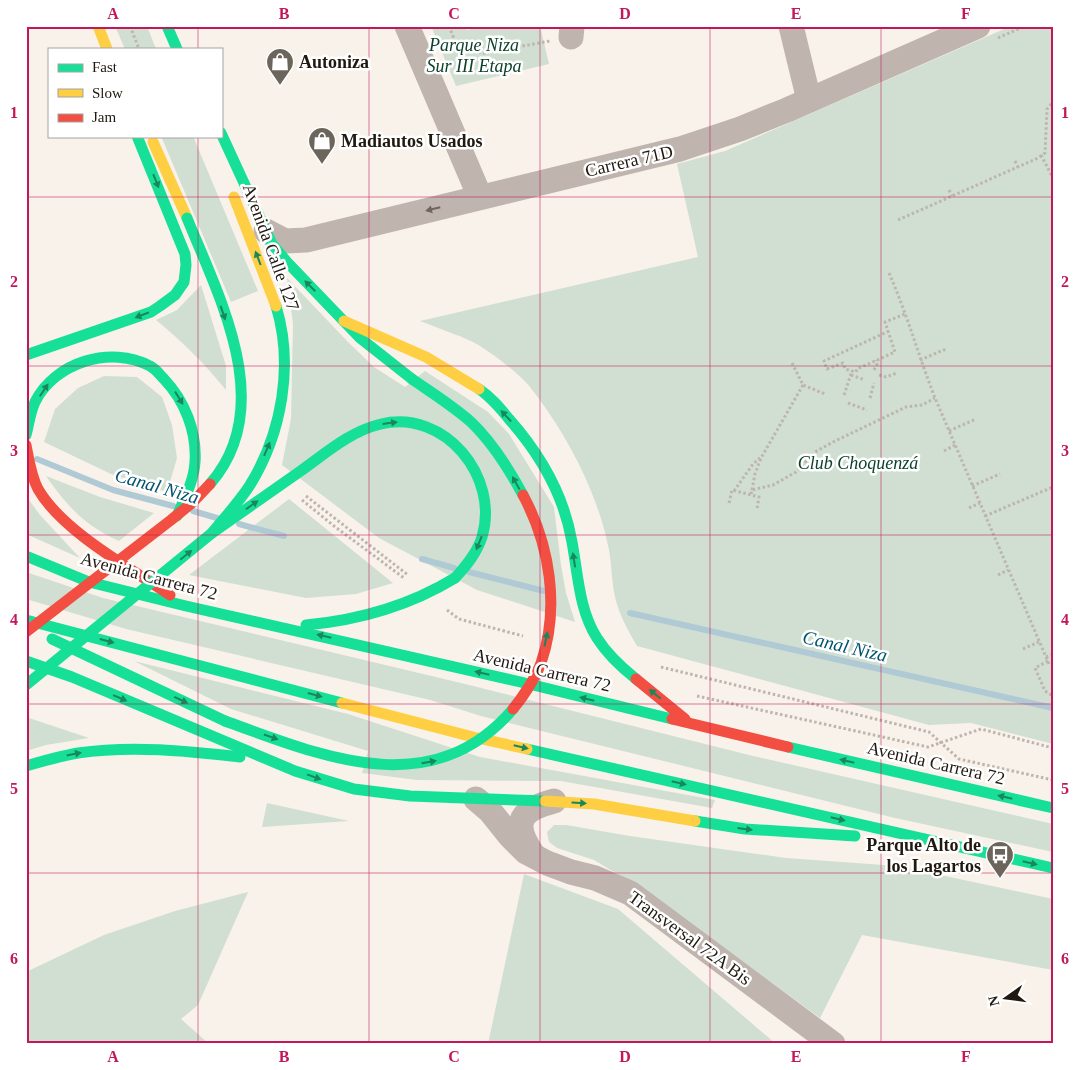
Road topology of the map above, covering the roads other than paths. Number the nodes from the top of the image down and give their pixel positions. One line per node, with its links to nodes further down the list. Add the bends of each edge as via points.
1 (98, 26): 6 (main road)
2 (167, 26): 7 (main road)
3 (407, 26): 13 (street)
4 (791, 26): 8 (street)
5 (978, 26): 8 (street, Carrera 71D)
6 (108, 48)
7 (177, 48)
8 (809, 100): 13 (street, Carrera 71D, via 740,129 680,149)
9 (222, 135): 14 (main road)
10 (138, 138): 16 (main road, one-way to 16, via 185,254 188,267 179,292 151,312)
11 (151, 138): 19 (main road, one-way to 19, bridge, via 214,287 240,374 242,409 231,451 208,486)
12 (233, 193): 20 (main road, Avenida Calle 127, one-way to 12, bridge, via 238,503 258,470 275,429 284,391 285,357 281,324)
13 (480, 197): 14 (street, Carrera 71D, one-way to 14, via 306,240 285,241)
14 (266, 231): 15 (main road, one-way to 14, via 287,262)
15 (344, 321): 25 (main road, one-way to 15, bridge, via 225,721 309,750 366,764 407,765 442,759 472,746 496,728 516,706 541,663 550,624 550,582 545,550 535,522 511,475 473,424 377,352); 29 (main road, one-way to 15, via 620,666 597,638 588,620 578,582 562,503 550,476 516,427 487,395 452,372 420,354)
16 (26, 355)
17 (26, 435): 19 (main road, one-way to 19, via 31,411 45,386 67,367 94,357 123,357 151,367 171,385 185,408 193,435 195,462)
18 (26, 445): 22 (main road, via 38,489 57,514)
19 (177, 516): 26 (main road, bridge)
20 (212, 533): 24 (main road, one-way to 24, bridge, via 350,436 372,425 418,424 444,435 461,448 476,468 486,500 484,530 473,557 455,578 432,593 355,620); 28 (main road, Avenida Calle 127, one-way to 20, bridge)
21 (26, 556): 22 (main road, Avenida Carrera 72, via 89,582)
22 (186, 606): 24 (main road, Avenida Carrera 72)
23 (26, 620): 35 (main road, one-way to 35, via 473,737)
24 (279, 626): 29 (main road, Avenida Carrera 72, one-way to 24)
25 (26, 627)
26 (26, 632)
27 (26, 661): 30 (main road, one-way to 30)
28 (26, 685)
29 (692, 724): 34 (main road, Avenida Carrera 72, one-way to 29)
30 (268, 760): 31 (main road, one-way to 30, via 81,753 118,750); 32 (main road, one-way to 32, via 354,789)
31 (26, 766)
32 (476, 799): 33 (main road); 36 (street, Transversal 72A Bis, via 497,818 518,845)
33 (554, 801): 35 (main road, one-way to 35, via 594,804 745,829); 36 (street, via 533,808 522,820 524,839)
34 (1053, 808)
35 (934, 841): 37 (main road, one-way to 37)
36 (535, 857): 38 (street, Transversal 72A Bis, via 630,893)
37 (1053, 868)
38 (833, 1044)

